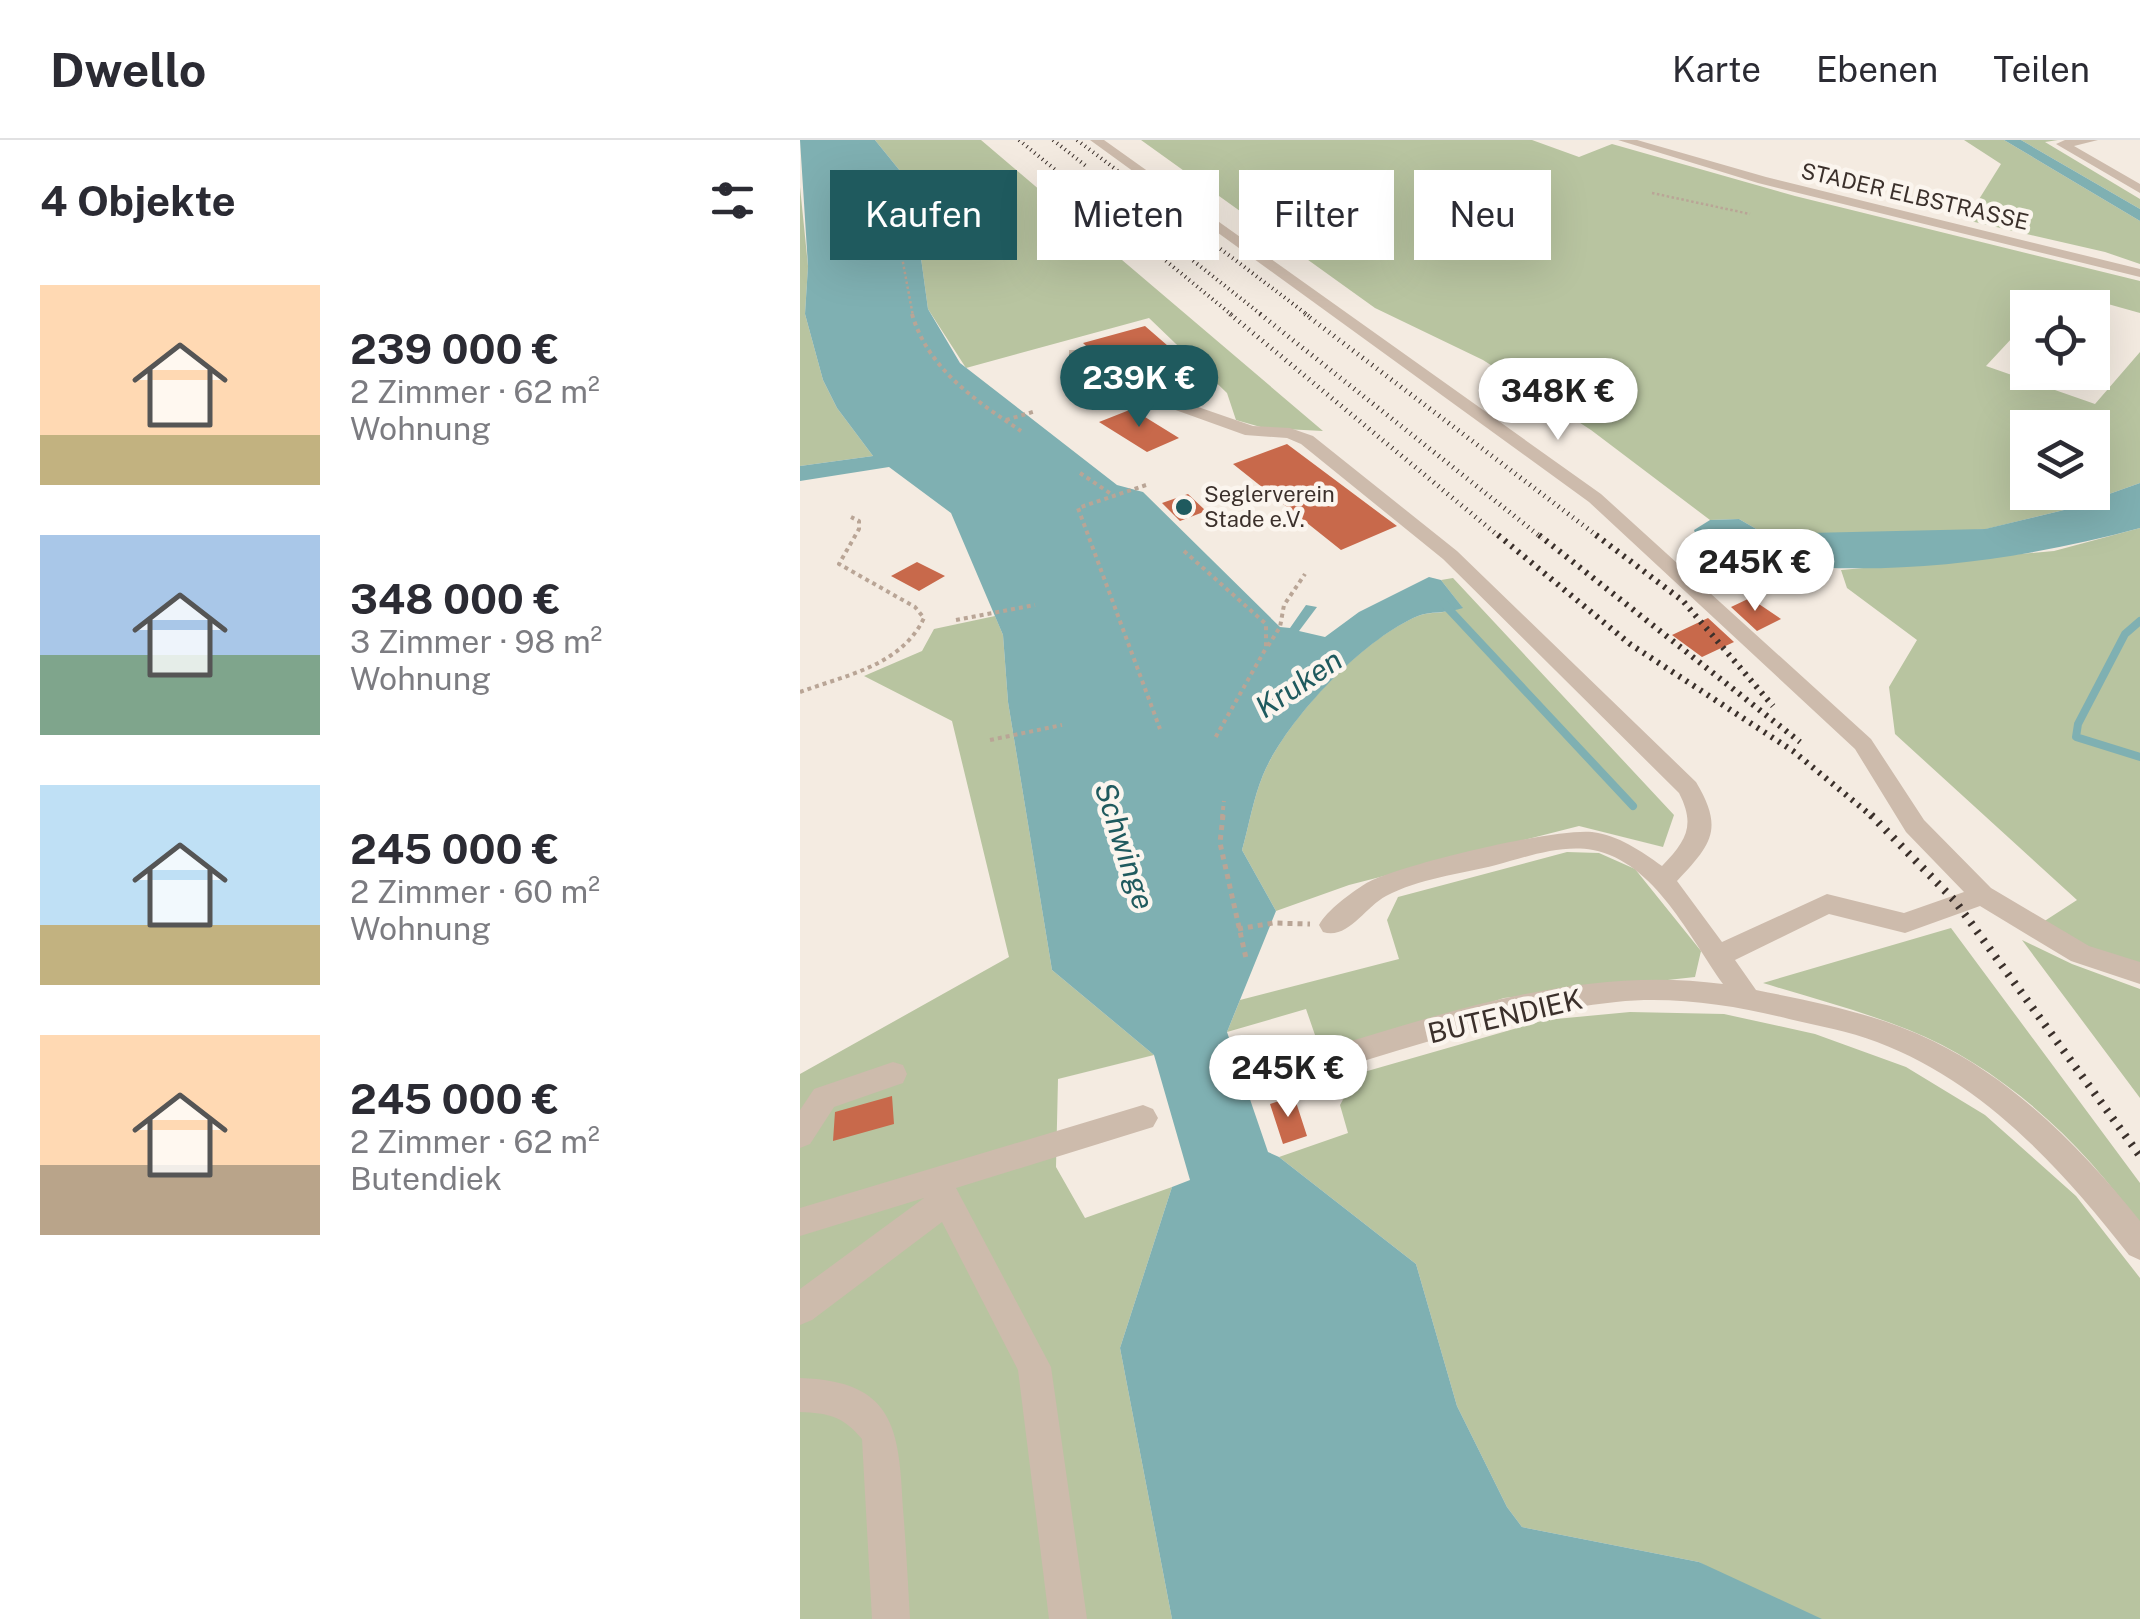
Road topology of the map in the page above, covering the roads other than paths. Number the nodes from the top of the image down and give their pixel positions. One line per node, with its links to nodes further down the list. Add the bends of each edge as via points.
1 (1096, 140): 10 (street, via 1595,498 1863,744 1915,826)
2 (1624, 140): 5 (street, STADER ELBSTRASSE)
3 (1681, 140): 5 (street)
4 (2092, 140): 6 (street, via 2062,144)
5 (1671, 154): 7 (street, STADER ELBSTRASSE)
6 (2140, 189)
7 (2140, 273)
8 (1075, 352): 9 (street, via 1131,402 1172,403 1251,432 1307,440 1450,555 1688,788 1704,814 1700,840)
9 (1662, 880): 11 (street, via 1627,853 1594,841 1557,841 1374,890); 12 (street)
10 (1982, 896): 12 (street, via 1905,923 1828,904); 13 (street, via 2080,954)
11 (1332, 925)
12 (1720, 955): 14 (street)
13 (2140, 973)
14 (1746, 996): 16 (street, BUTENDIEK, via 1620,991 1508,1010); 21 (street, BUTENDIEK, via 1887,1034 1958,1070 2034,1127)
15 (893, 1074): 18 (street, via 824,1098)
16 (1270, 1078)
17 (1143, 1118): 19 (street)
18 (800, 1135)
19 (941, 1190): 20 (street); 22 (street); 25 (street, via 1034,1367)
20 (800, 1222)
21 (2140, 1244)
22 (800, 1309)
23 (800, 1395): 24 (street, via 833,1396 861,1411 878,1432)
24 (891, 1619)
25 (1068, 1619)

